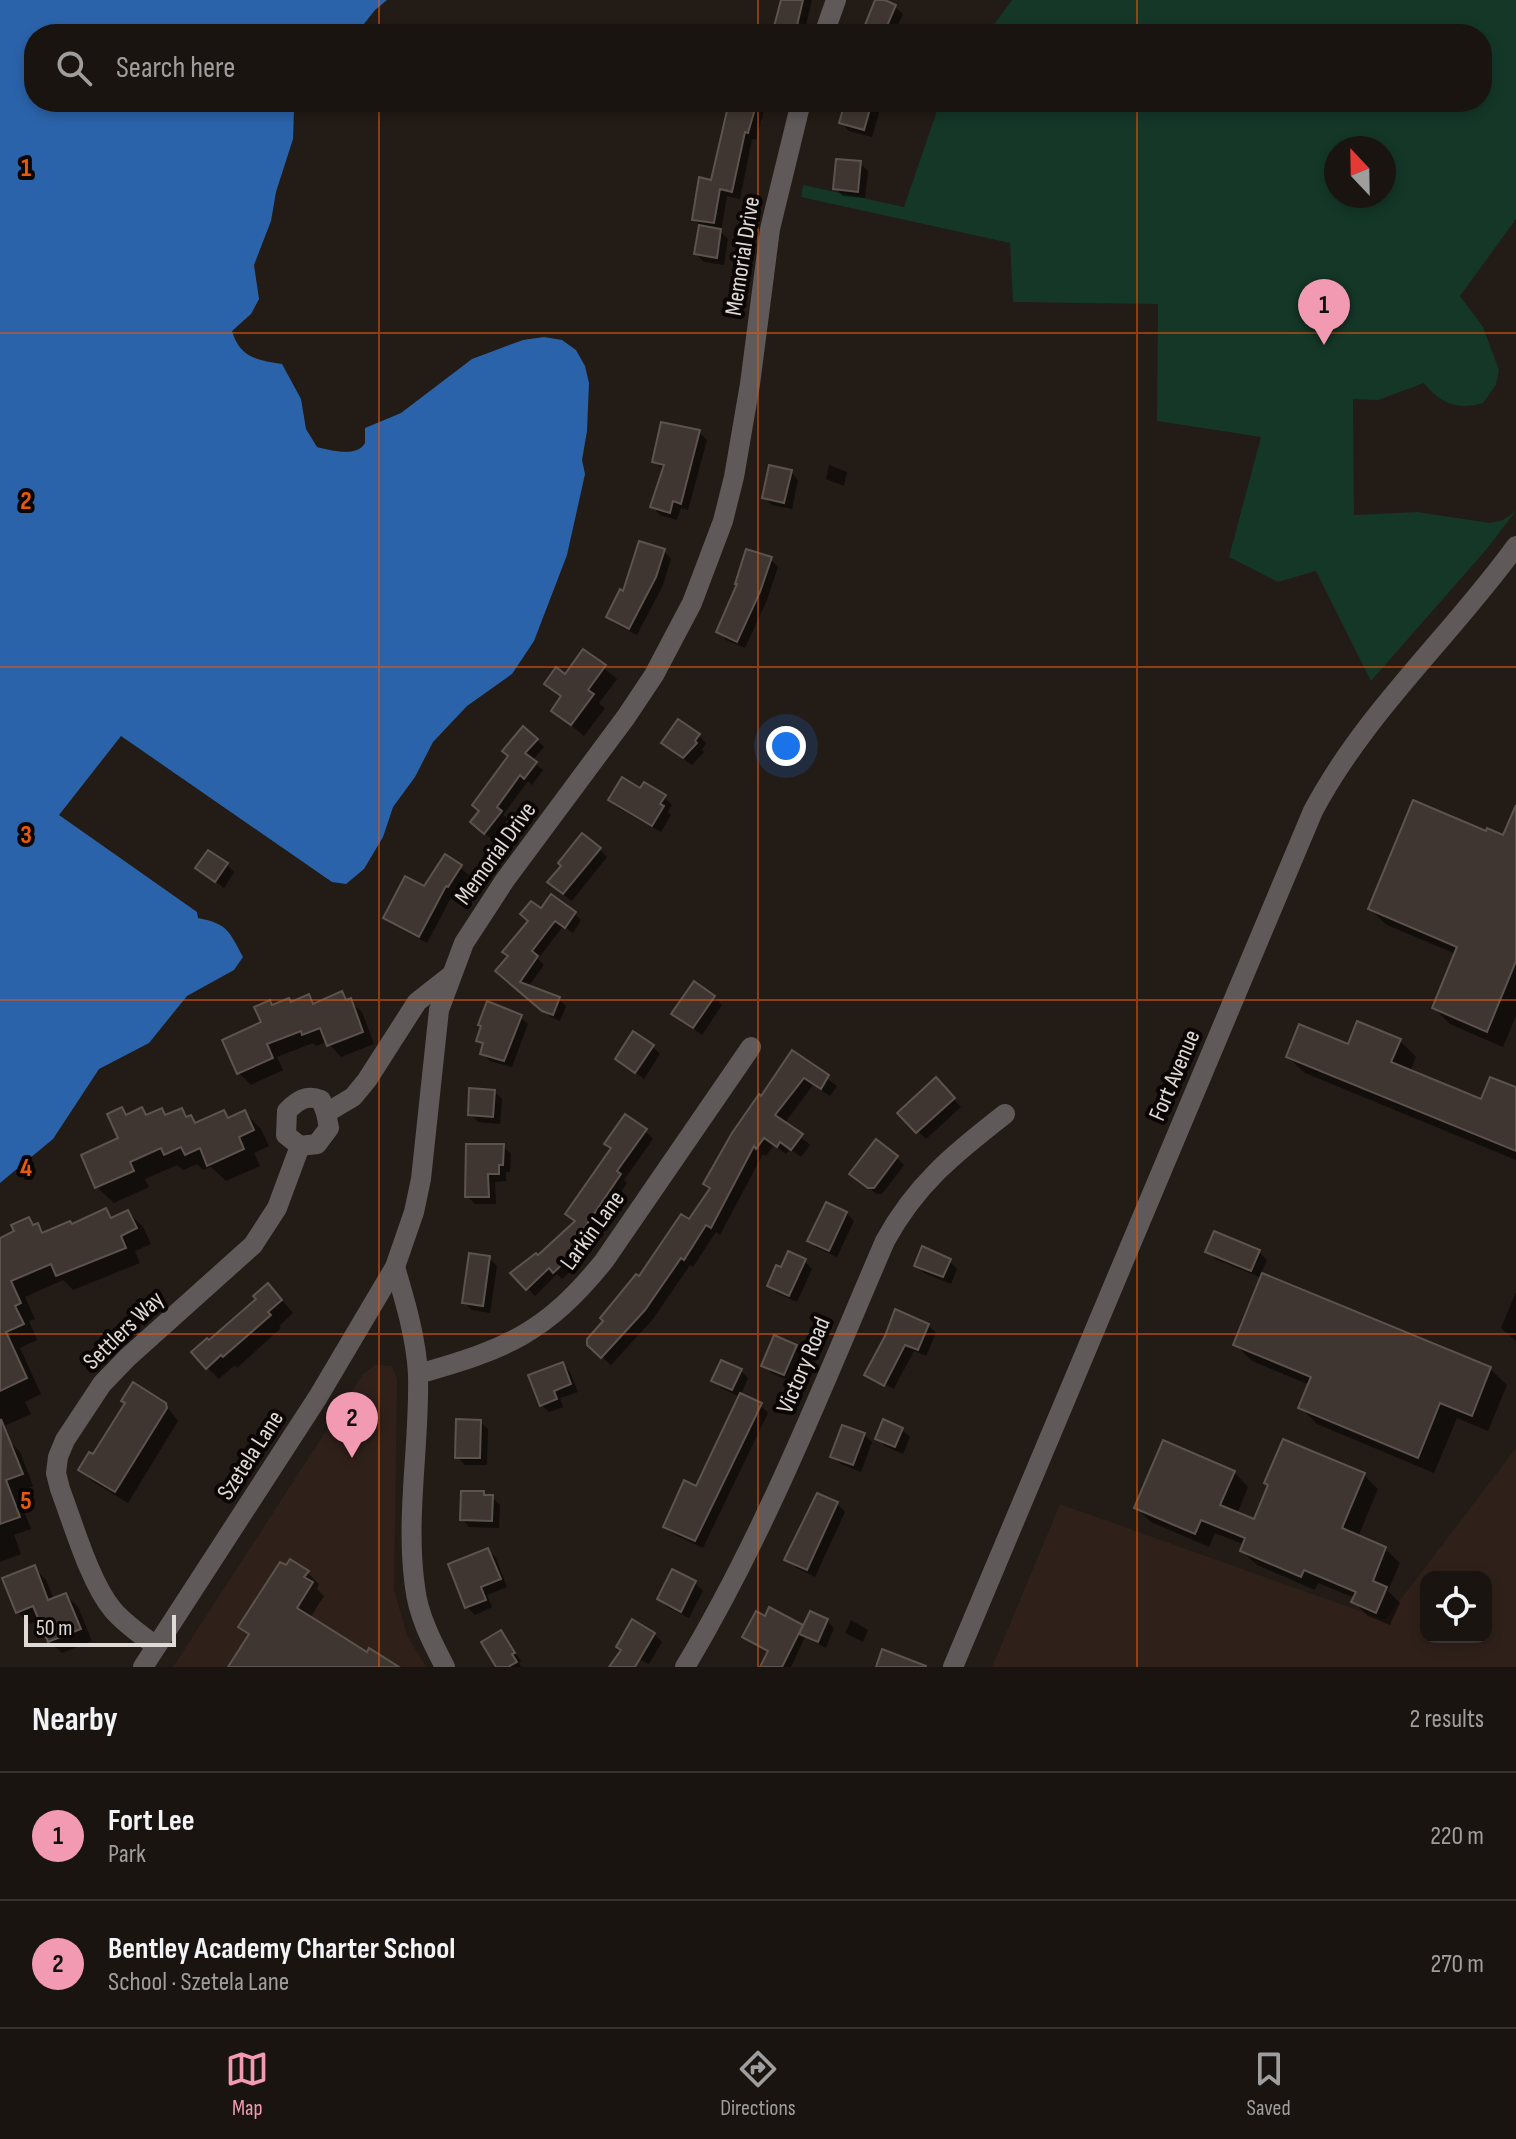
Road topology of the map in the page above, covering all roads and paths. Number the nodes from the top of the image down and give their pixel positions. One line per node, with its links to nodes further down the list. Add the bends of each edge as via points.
1 (836, 0): 2 (street)
2 (828, 24)
3 (799, 112): 5 (street, Memorial Drive, via 770,229 734,477 709,561 654,675 482,914)
4 (1516, 546): 16 (street, Fort Avenue, via 1360,735 1313,811)
5 (450, 976): 7 (street, via 417,1002 353,1097); 10 (street, Memorial Drive, via 434,1044 421,1179)
6 (751, 1047): 11 (street, Larkin Lane, via 580,1291 526,1335)
7 (326, 1113): 9 (street, via 325,1136 317,1144); 9 (street, via 321,1100 311,1096 287,1111 286,1135)
8 (1005, 1114): 15 (street, Victory Road, via 932,1173 899,1215 760,1530)
9 (300, 1146): 12 (street, Settlers Way, via 277,1208 253,1245 113,1370 58,1457 60,1489 100,1591 125,1623)
10 (395, 1267): 11 (street); 12 (street, Szetela Lane)
11 (418, 1374): 14 (street, via 415,1590 425,1628)
12 (156, 1646): 13 (street, Szetela Lane)
13 (143, 1667)
14 (445, 1667)
15 (685, 1667)
16 (953, 1667)

